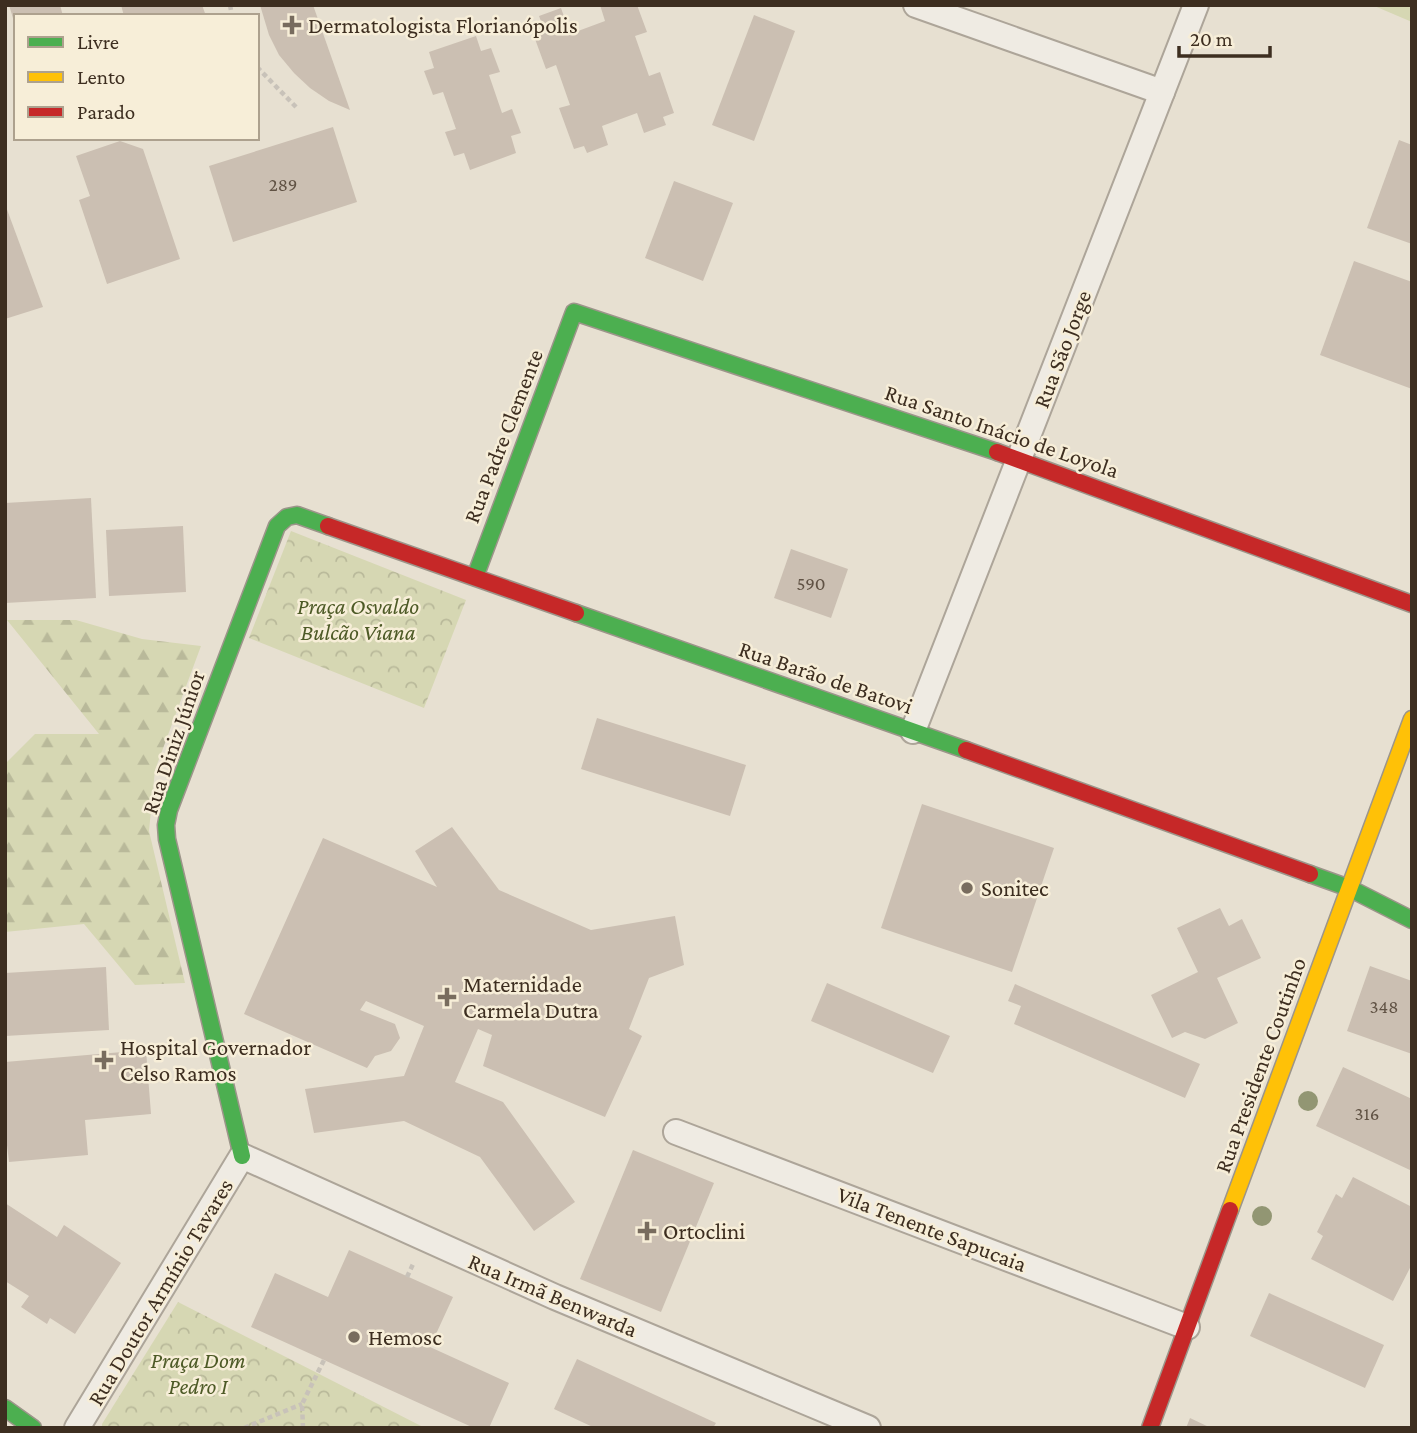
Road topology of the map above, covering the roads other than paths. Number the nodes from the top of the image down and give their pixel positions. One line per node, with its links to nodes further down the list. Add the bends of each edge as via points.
1 (916, 5): 3 (street)
2 (1196, 5): 3 (street, Rua São Jorge)
3 (1162, 92): 5 (street, Rua São Jorge)
4 (574, 312): 5 (street, Rua Santo Inácio de Loyola); 7 (street, Rua Padre Clemente)
5 (1019, 459): 8 (street, Rua Santo Inácio de Loyola); 10 (street, Rua São Jorge)
6 (287, 517): 7 (street, Rua Barão de Batovi, via 297,515); 14 (street, Rua Diniz Júnior, via 277,526 166,825)
7 (475, 577): 10 (street, Rua Barão de Batovi)
8 (1412, 604)
9 (1412, 719): 11 (street, Rua Presidente Coutinho)
10 (913, 731): 11 (street, Rua Barão de Batovi)
11 (1349, 888): 12 (street, Rua Barão de Batovi); 15 (street, Rua Presidente Coutinho)
12 (1412, 920)
13 (676, 1132): 15 (street, Vila Tenente Sapucaia)
14 (242, 1156): 18 (street, Rua Doutor Armínio Tavares); 19 (street, Rua Irmã Benwarda, via 555,1297)
15 (1187, 1327): 20 (street, Rua Presidente Coutinho)
16 (5, 1408): 17 (street)
17 (33, 1428)
18 (77, 1428)
19 (868, 1428)
20 (1150, 1428)

